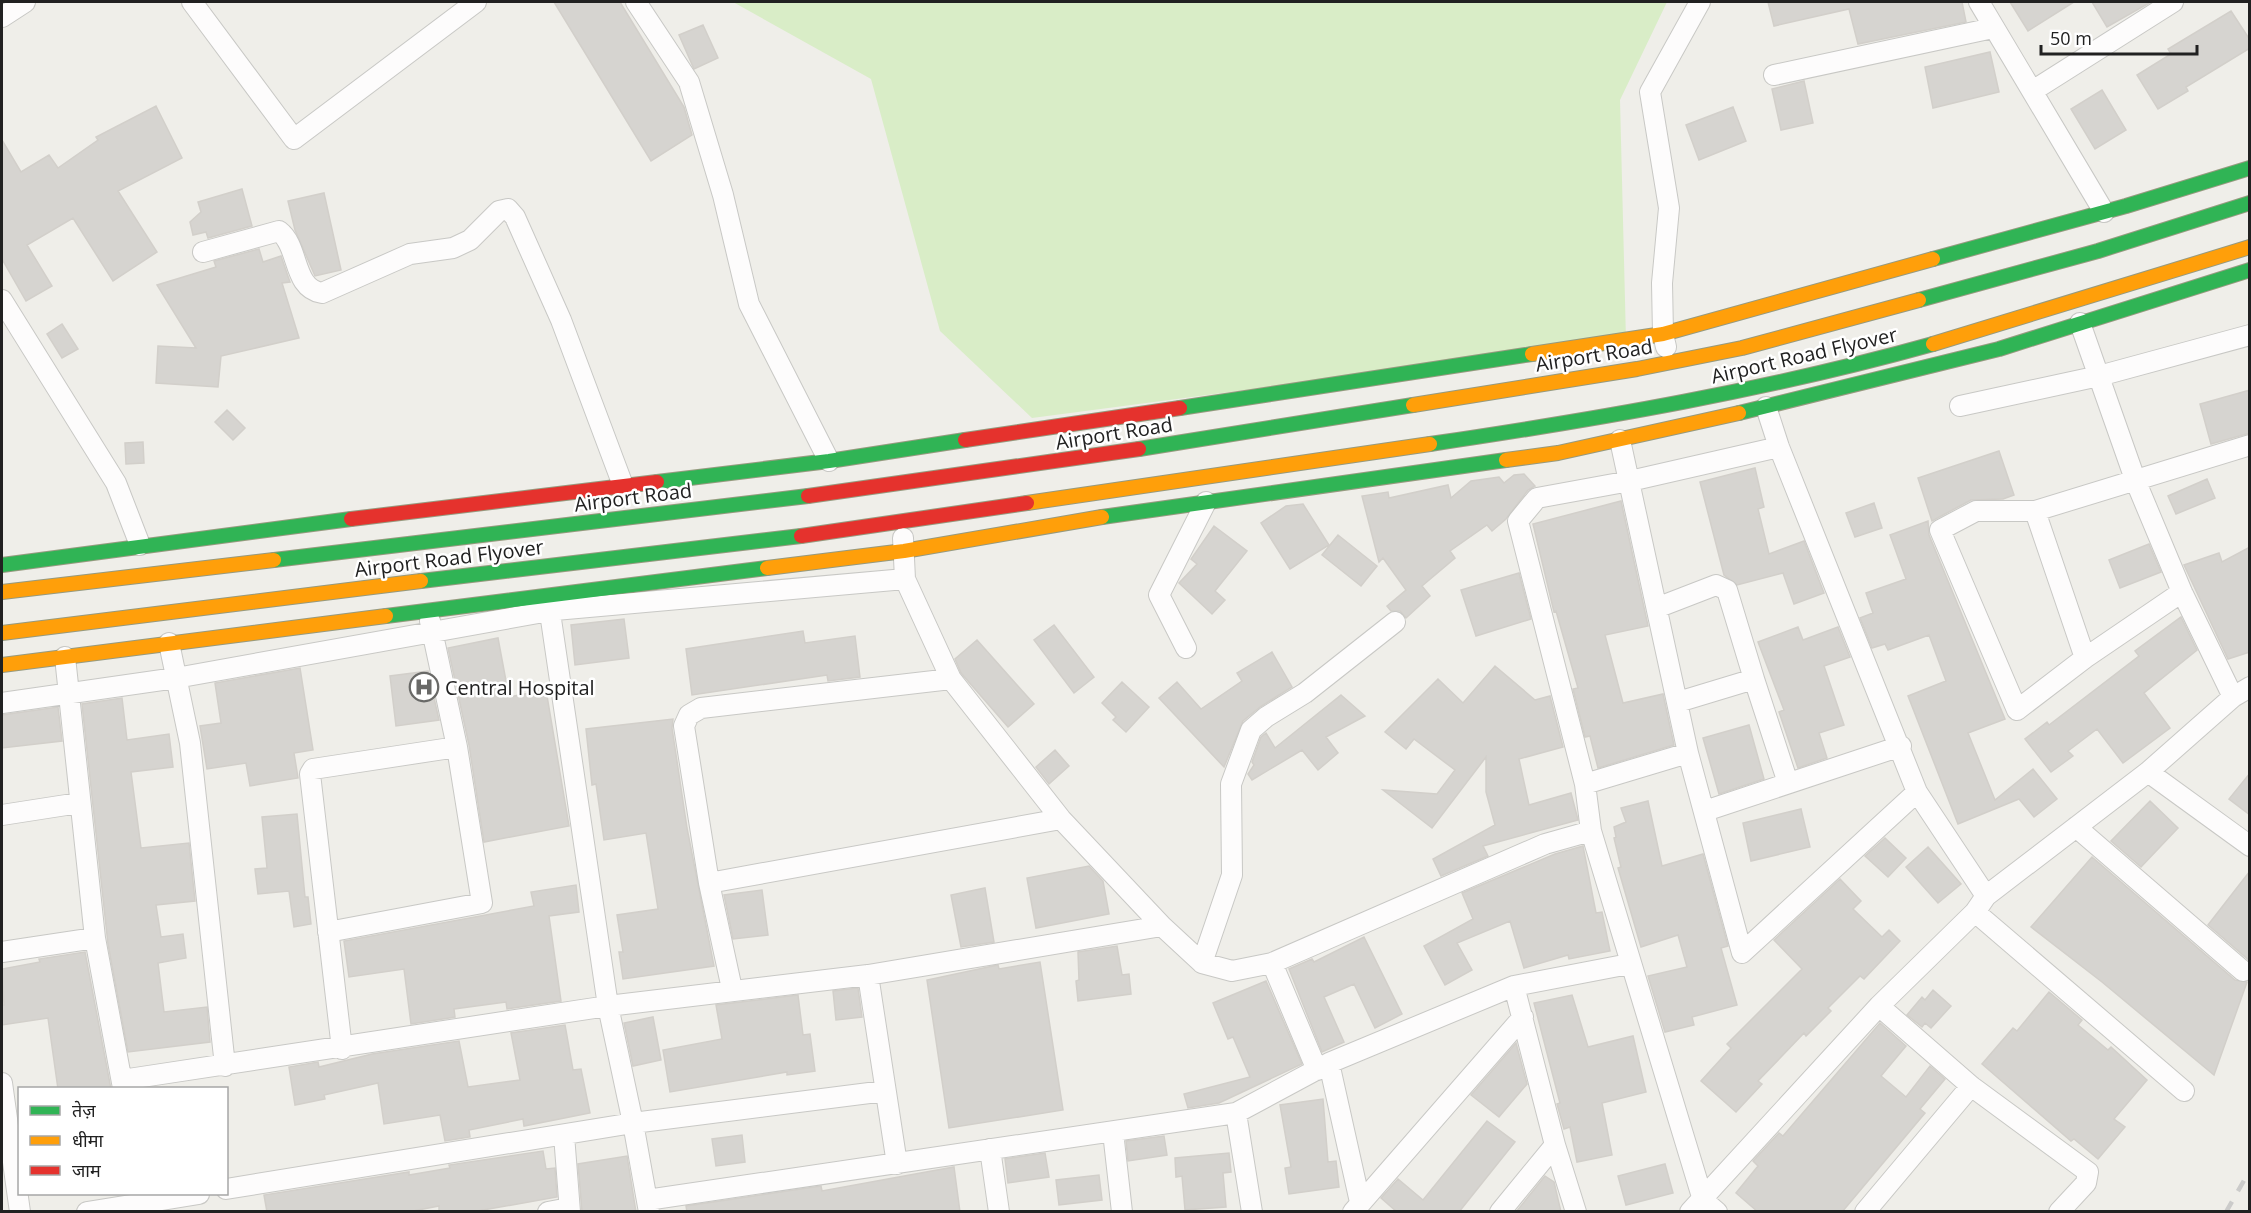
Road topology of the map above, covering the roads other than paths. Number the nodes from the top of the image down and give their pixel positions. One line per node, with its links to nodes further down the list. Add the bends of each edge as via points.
1 (25, 2): 8 (street)
2 (192, 2): 3 (street, via 294,139)
3 (476, 2)
4 (636, 2): 30 (street, via 689,82 723,195 749,303)
5 (1700, 2): 20 (street, via 1650,92 1669,208 1662,283)
6 (1979, 2): 9 (street)
7 (2173, 2): 11 (street)
8 (2, 17)
9 (1993, 28): 10 (street); 11 (street)
10 (1774, 75)
11 (2034, 90): 14 (street)
12 (2250, 168): 14 (street)
13 (2250, 203): 22 (street, Airport Road Flyover, via 2098,251 1742,348)
14 (2104, 212): 20 (street)
15 (2250, 247): 29 (street, Airport Road Flyover, via 1980,331 1751,389 1611,417)
16 (203, 252): 34 (street, via 279,231 286,236 305,285 322,293 410,254 453,248 470,240 499,211 508,209 555,306)
17 (2250, 270): 19 (street)
18 (2, 300): 39 (street, via 116,483)
19 (2080, 323): 23 (street); 25 (street, via 1999,349)
20 (1663, 334): 22 (street); 30 (street)
21 (2250, 335): 23 (street)
22 (1669, 363): 36 (street, Airport Road, via 1048,464 796,498)
23 (2099, 375): 24 (street); 33 (street)
24 (1960, 406)
25 (1766, 407): 26 (street); 28 (street)
26 (1620, 440): 31 (street, via 1558,453); 32 (street)
27 (2250, 445): 33 (street)
28 (1779, 447): 32 (street); 63 (street)
29 (1356, 456): 31 (street); 38 (street, Airport Road Flyover)
30 (829, 461): 34 (street)
31 (1359, 480): 35 (street)
32 (1630, 481): 46 (street); 68 (street, via 1537,498 1518,521)
33 (2136, 482): 37 (street); 44 (street)
34 (624, 488): 36 (street)
35 (1206, 502): 40 (street); 52 (street, via 1159,596)
36 (562, 510): 39 (street); 43 (street, Airport Road Flyover, via 536,528)
37 (2035, 511): 54 (street); 54 (street, via 1976,511 1940,530 2017,710)
38 (902, 521): 40 (street); 50 (street, Airport Road Flyover)
39 (140, 545): 41 (street)
40 (904, 551): 42 (street); 45 (street)
41 (2, 565)
42 (905, 579): 45 (street); 57 (street)
43 (2, 592)
44 (2182, 592): 54 (street); 59 (street)
45 (549, 604): 47 (street); 49 (street); 91 (street)
46 (1659, 608): 58 (street, via 1716,585 1727,590); 61 (street)
47 (429, 611): 49 (street); 51 (street)
48 (1395, 622): 84 (street, via 1251,730 1232,784 1232,875)
49 (431, 632): 56 (street); 64 (street)
50 (2, 633)
51 (169, 643): 53 (street); 56 (street)
52 (1186, 648)
53 (65, 657): 55 (street); 60 (street)
54 (2085, 658)
55 (2, 665)
56 (177, 678): 60 (street); 95 (street, via 190,743)
57 (951, 679): 73 (street); 77 (street, via 701,708 689,715 684,726)
58 (1754, 679): 61 (street); 67 (street)
59 (2241, 692): 66 (street)
60 (67, 694): 62 (street); 70 (street)
61 (1678, 702): 65 (street)
62 (2, 703)
63 (1901, 746): 67 (street); 69 (street)
64 (457, 747): 81 (street, via 311,771); 81 (street, via 482,903)
65 (1688, 753): 68 (street); 71 (street)
66 (2148, 772): 74 (street); 76 (street)
67 (1788, 783): 71 (street)
68 (1585, 784): 75 (street)
69 (1917, 792): 71 (street, via 1742,953); 78 (street)
70 (79, 803): 72 (street); 82 (street)
71 (1705, 811)
72 (2, 815)
73 (1061, 819): 77 (street); 80 (street)
74 (2076, 827): 78 (street); 87 (street)
75 (1591, 831): 85 (street, via 1545,844); 86 (street)
76 (2250, 846)
77 (709, 883): 90 (street)
78 (1986, 896): 79 (street)
79 (1975, 912): 92 (street); 101 (street)
80 (1162, 926): 84 (street); 88 (street)
81 (328, 932): 94 (street)
82 (95, 938): 83 (street); 98 (street)
83 (2, 952)
84 (1202, 963): 85 (street, via 1232,971)
85 (1272, 963): 96 (street)
86 (1629, 964): 89 (street); 114 (street)
87 (2243, 971)
88 (868, 975): 90 (street); 100 (street)
89 (1514, 986): 93 (street); 96 (street)
90 (732, 990): 91 (street)
91 (608, 1006): 94 (street); 103 (street)
92 (1879, 1006): 99 (street); 114 (street)
93 (1522, 1017): 106 (street); 113 (street)
94 (342, 1049): 95 (street)
95 (225, 1066): 98 (street)
96 (1323, 1067): 102 (street); 113 (street)
97 (2, 1083): 116 (street)
98 (122, 1084)
99 (1971, 1086): 124 (street); 125 (street, via 2088,1172 2086,1183)
100 (885, 1091): 103 (street); 108 (street)
101 (2184, 1091)
102 (1236, 1113): 104 (street); 121 (street)
103 (633, 1123): 105 (street); 112 (street)
104 (1113, 1132): 107 (street); 120 (street)
105 (564, 1135): 109 (street); 115 (street)
106 (1555, 1145): 122 (street); 123 (street)
107 (990, 1149): 108 (street); 119 (street)
108 (897, 1164): 112 (street)
109 (228, 1189)
110 (192, 1195): 111 (street)
111 (139, 1203): 117 (street)
112 (648, 1206)
113 (1356, 1207)
114 (1703, 1208)
115 (569, 1210): 118 (street)
116 (20, 1212)
117 (87, 1212)
118 (548, 1212)
119 (999, 1212)
120 (1122, 1212)
121 (1252, 1212)
122 (1500, 1212)
123 (1576, 1212)
124 (1865, 1212)
125 (2059, 1212)

